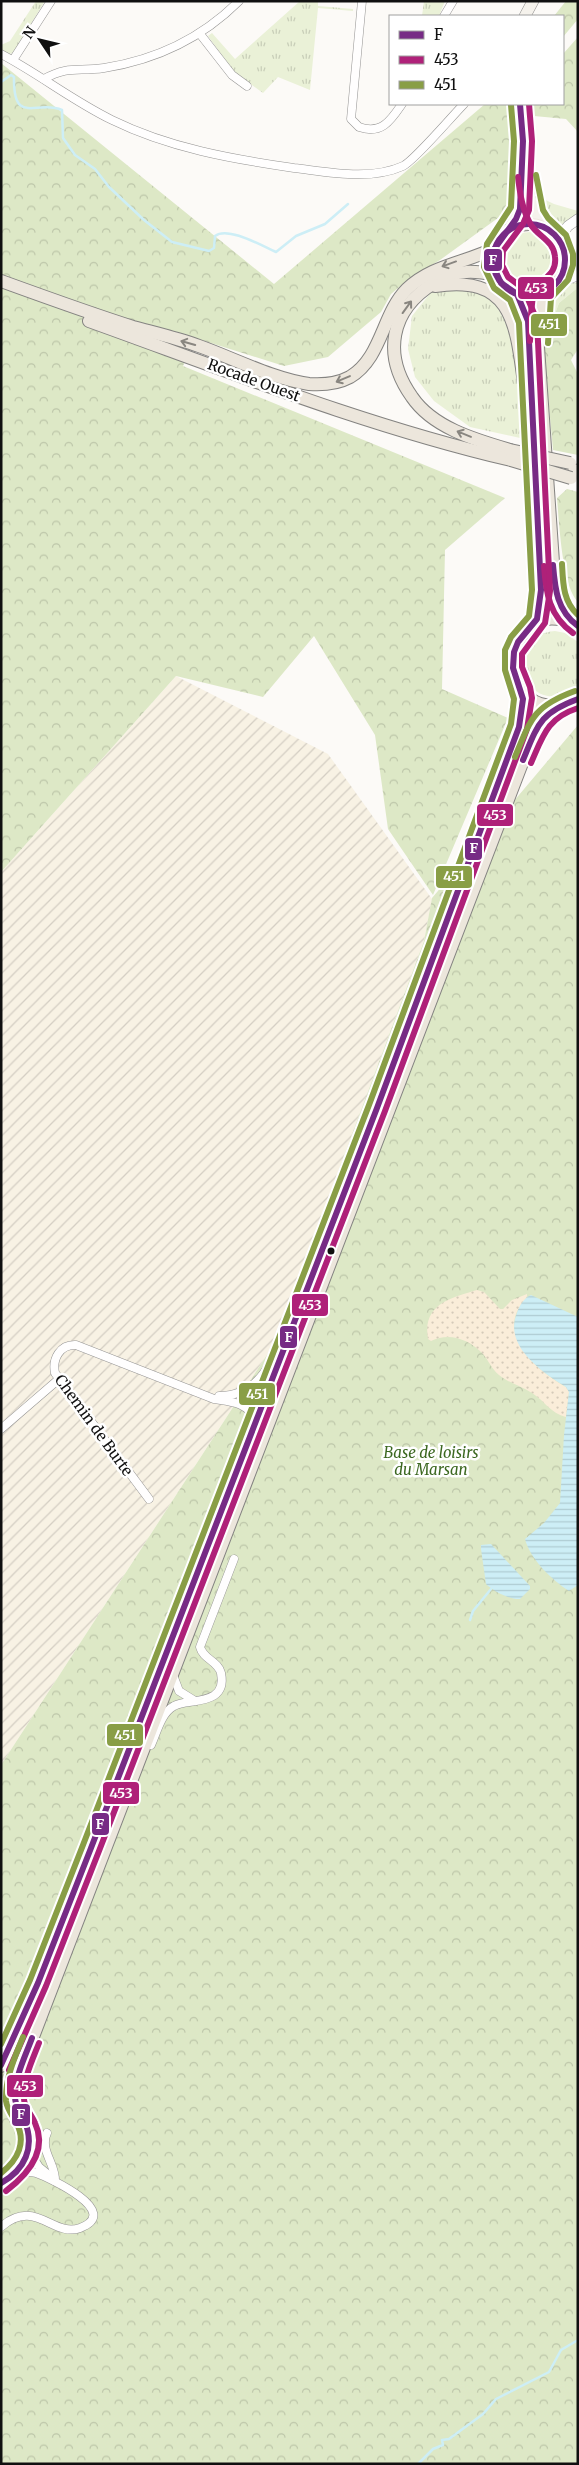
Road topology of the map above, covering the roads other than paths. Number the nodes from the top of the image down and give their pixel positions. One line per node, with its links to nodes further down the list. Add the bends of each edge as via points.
1 (51, 1): 10 (street)
2 (239, 1): 8 (street)
3 (362, 1): 15 (street, via 352,119 365,130 376,129 392,120)
4 (454, 1): 6 (street)
5 (533, 1): 7 (main road)
6 (445, 15)
7 (525, 15)
8 (200, 34): 11 (street, via 141,60 100,69 60,70); 12 (street, via 232,75)
9 (1, 54): 10 (street)
10 (12, 60): 11 (street)
11 (44, 79): 13 (street, via 110,120 154,139 221,156 340,174 374,173 404,166)
12 (247, 86)
13 (463, 105)
14 (520, 105): 16 (main road)
15 (397, 107)
16 (523, 141): 18 (main road, via 533,208); 19 (main road, via 520,209)
17 (578, 219): 20 (street, via 568,226)
18 (542, 226): 19 (main road, via 519,225); 20 (main road)
19 (509, 230): 21 (main road)
20 (561, 245): 22 (street); 26 (main road, via 565,262)
21 (494, 248): 23 (main road); 25 (main road, one-way to 25, via 441,267 414,283 399,298 375,348 362,366 349,377 330,384 293,380)
22 (578, 258)
23 (496, 275): 27 (main road, via 450,274); 30 (main road, via 508,290)
24 (578, 275): 26 (street)
25 (1, 281)
26 (556, 284): 29 (main road)
27 (427, 288): 31 (main road, via 473,284 498,298 507,309 518,340 529,426); 32 (main road, one-way to 27, via 447,427 430,416 412,398 402,379 394,347 397,324 404,308)
28 (1, 289): 32 (main road, Rocade Ouest, via 337,410 420,437)
29 (543, 293): 30 (main road, via 534,296); 34 (main road, via 538,346 555,592 560,608)
30 (517, 294): 31 (main road, via 528,321)
31 (534, 439): 35 (main road, via 541,590 540,608)
32 (511, 455): 33 (main road, bridge)
33 (574, 471)
34 (575, 624): 35 (main road, via 553,619)
35 (534, 625): 36 (main road, via 520,638 512,658 516,680)
36 (522, 690): 38 (main road, via 534,700); 39 (main road, via 520,719 507,762)
37 (578, 699): 38 (main road)
38 (558, 706): 46 (main road, via 540,724 522,763)
39 (319, 1256): 41 (street, Chemin de Burte, via 262,1378 251,1387 230,1395); 42 (main road)
40 (59, 1380): 41 (street, Chemin de Burte, via 54,1369 58,1353 76,1345); 43 (street); 44 (street, Chemin de Burte)
41 (202, 1394): 42 (street, Chemin de Burte, via 241,1403)
42 (257, 1420): 49 (main road, via 65,1916)
43 (1, 1429)
44 (149, 1499)
45 (234, 1559): 47 (street, via 200,1647 218,1666 222,1678 213,1696)
46 (172, 1672): 47 (street, via 179,1691); 48 (main road)
47 (197, 1702): 48 (street, via 178,1704 168,1711)
48 (115, 1821): 51 (main road, via 20,2068 15,2090)
49 (1, 2066)
50 (1, 2100): 51 (main road)
51 (16, 2108): 53 (main road, via 27,2128)
52 (47, 2133): 55 (street, via 45,2151 56,2172)
53 (29, 2151): 54 (main road); 55 (street, via 38,2167)
54 (17, 2173): 55 (street, via 34,2173); 56 (main road)
55 (55, 2181): 57 (street, via 88,2204 93,2216 87,2225 66,2229 30,2216 11,2220)
56 (2, 2183)
57 (1, 2227)

